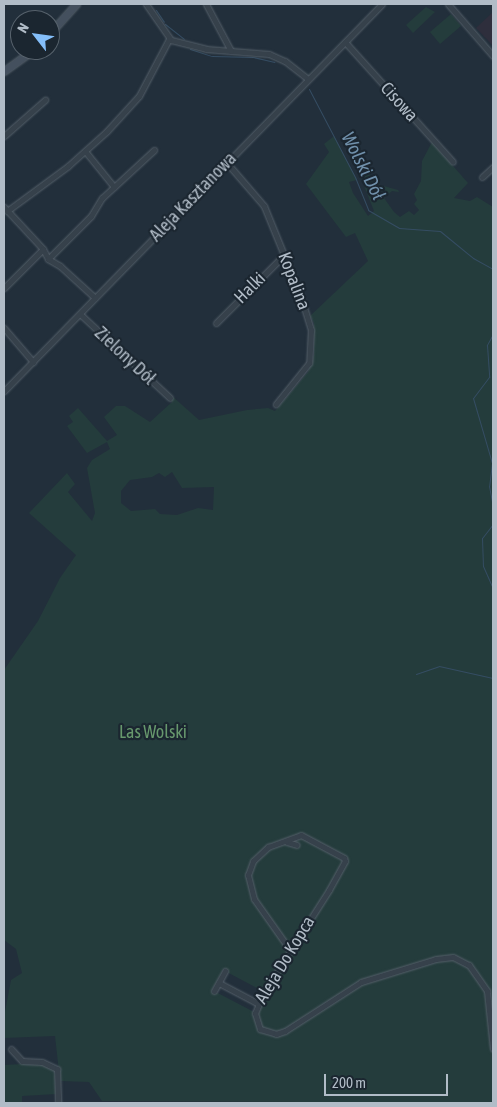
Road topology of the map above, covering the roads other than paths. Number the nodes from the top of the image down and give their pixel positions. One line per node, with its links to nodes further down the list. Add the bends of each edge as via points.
1 (76, 4): 6 (street)
2 (146, 4): 7 (street)
3 (206, 4): 9 (street)
4 (382, 4): 8 (street, Aleja Kasztanowa)
5 (448, 4): 10 (street)
6 (60, 22)
7 (169, 40): 9 (street); 17 (street, via 139,96)
8 (345, 42): 13 (street, Aleja Kasztanowa); 18 (street, Cisowa)
9 (231, 51): 13 (street, via 269,54 285,61)
10 (493, 56)
11 (19, 60): 12 (street)
12 (4, 71)
13 (308, 80): 19 (street, Aleja Kasztanowa)
14 (45, 100): 15 (street)
15 (4, 136)
16 (154, 150): 22 (street)
17 (85, 151): 22 (street); 23 (street)
18 (453, 162)
19 (227, 163): 25 (street, Kopalina, via 262,201); 28 (street, Aleja Kasztanowa)
20 (493, 167): 21 (street)
21 (482, 177)
22 (114, 187): 26 (street)
23 (5, 209): 24 (street)
24 (43, 249): 26 (street); 27 (street)
25 (284, 255): 30 (street, Halki); 35 (street, Kopalina, via 300,294 312,341 309,363)
26 (48, 259): 28 (street)
27 (4, 288)
28 (95, 298): 29 (street, Aleja Kasztanowa)
29 (80, 314): 32 (street, Aleja Kasztanowa); 34 (street, Zielony Dół)
30 (216, 322)
31 (4, 328): 32 (street)
32 (33, 362): 33 (street, Aleja Kasztanowa)
33 (4, 391)
34 (170, 398)
35 (276, 404)
36 (286, 842): 37 (street); 38 (street, via 268,847 257,856 248,875 254,899); 38 (street, Aleja Do Kopca, via 302,836 345,861)
37 (297, 845)
38 (290, 950): 42 (street, Aleja Do Kopca)
39 (225, 971): 40 (street)
40 (219, 983): 41 (street); 42 (street)
41 (214, 991)
42 (258, 1004): 44 (street, Aleja Do Kopca, via 254,1018 256,1024 260,1029 276,1034 361,982 436,959 453,957 469,965 487,991)
43 (10, 1049): 45 (street, via 22,1061 42,1062 57,1069)
44 (493, 1049)
45 (58, 1103)

